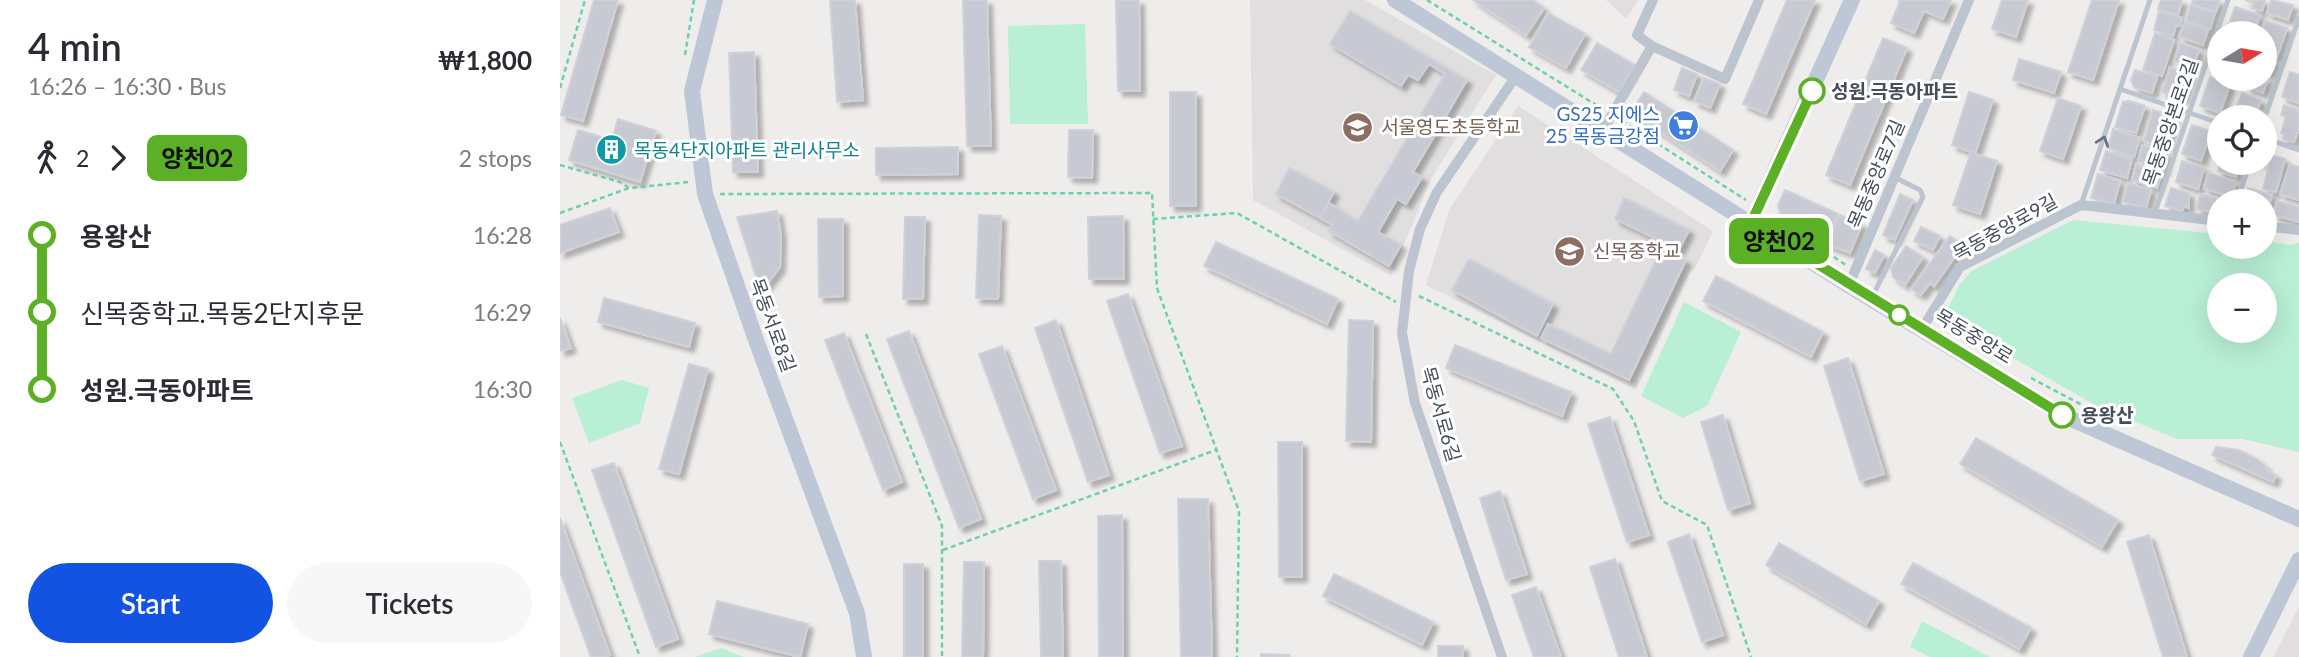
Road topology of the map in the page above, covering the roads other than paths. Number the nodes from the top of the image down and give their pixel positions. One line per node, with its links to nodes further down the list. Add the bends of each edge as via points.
1 (715, 0): 31 (main road, 목동서로8길, via 692,91 704,187 857,613)
2 (1395, 0): 11 (main road, 목동중앙로)
3 (1653, 0): 10 (street, via 1637,35)
4 (1759, 0): 10 (street, via 1725,79)
5 (1852, 0): 23 (main road)
6 (1969, 0): 19 (street, 목동중앙로7길)
7 (2151, 0): 12 (lane)
8 (2228, 0): 14 (lane, 목동중앙본로2길)
9 (2299, 18): 13 (lane)
10 (1652, 46): 16 (street)
11 (1516, 76): 16 (main road, 목동중앙로); 32 (street, 목동서로6길, via 1437,192 1420,229 1403,306 1402,333 1415,402)
12 (2120, 89): 14 (lane); 20 (lane, one-way to 12)
13 (2269, 105)
14 (2190, 113): 15 (lane); 21 (lane, 목동중앙본로2길)
15 (2207, 119)
16 (1603, 130): 23 (main road, 목동중앙로)
17 (2277, 142): 18 (lane)
18 (2299, 150)
19 (1894, 177): 26 (street, 목동중앙로7길); 27 (lane, via 1920,190 1923,197)
20 (2081, 205): 21 (street, 목동중앙로9길); 28 (street, 목동중앙로9길, via 1960,267)
21 (2155, 214): 22 (street, 목동중앙로9길)
22 (2207, 220)
23 (1751, 223): 26 (main road, 목동중앙로)
24 (2277, 227): 25 (street)
25 (2299, 230)
26 (1849, 285): 27 (main road, 목동중앙로)
27 (1871, 298): 28 (main road, 목동중앙로)
28 (1922, 329): 29 (main road, 목동중앙로, via 2062,415)
29 (2299, 519)
30 (2299, 560): 33 (main road)
31 (864, 657)
32 (1502, 657)
33 (2250, 657)

